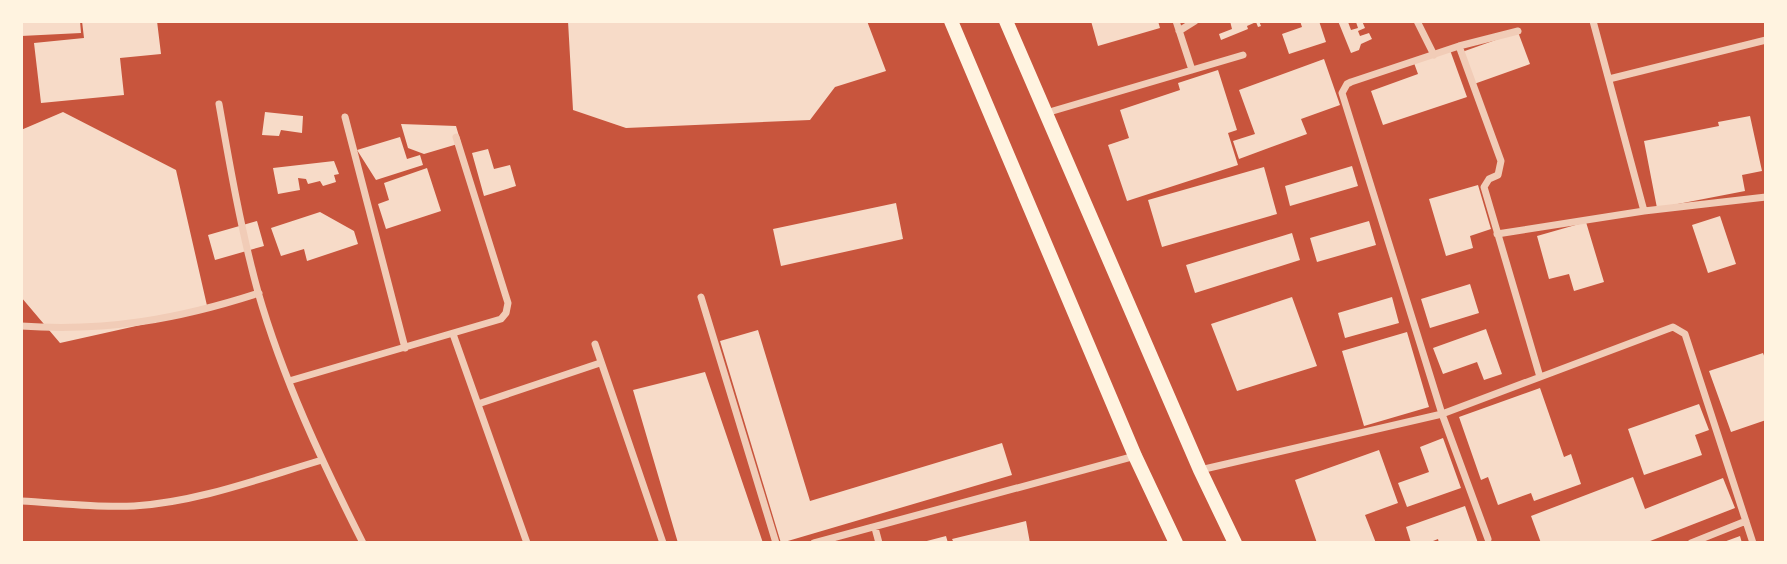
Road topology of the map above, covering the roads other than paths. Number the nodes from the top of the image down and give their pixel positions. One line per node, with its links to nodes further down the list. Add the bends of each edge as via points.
1 (951, 21): 33 (main road)
2 (1006, 21): 16 (main road)
3 (1175, 21): 7 (street)
4 (1195, 21): 7 (street)
5 (1417, 21): 12 (street)
6 (1593, 21): 14 (street)
7 (1179, 31): 13 (street)
8 (1518, 31): 10 (street)
9 (1766, 40): 14 (street)
10 (1459, 46): 12 (street); 21 (street, via 1501,161 1498,175 1484,187)
11 (1243, 55): 13 (street)
12 (1434, 55): 32 (street, via 1351,82 1342,98)
13 (1192, 70): 16 (street)
14 (1609, 79): 20 (street)
15 (219, 104): 22 (street, via 235,198)
16 (1046, 113): 35 (main road)
17 (345, 117): 27 (street)
18 (456, 137): 25 (street, via 508,308 500,319)
19 (1766, 197): 20 (street)
20 (1644, 211): 21 (street)
21 (1497, 234): 29 (street)
22 (259, 293): 24 (street, via 157,321 104,327); 30 (street)
23 (701, 297): 43 (street)
24 (21, 326)
25 (453, 334): 27 (street); 31 (street)
26 (595, 344): 28 (street)
27 (405, 348): 30 (street)
28 (600, 363): 31 (street); 42 (street)
29 (1540, 377): 32 (street); 37 (street, via 1669,327 1678,328 1685,334)
30 (289, 381): 34 (street)
31 (478, 404): 41 (street)
32 (1442, 414): 35 (street); 39 (street)
33 (1135, 456): 38 (street); 46 (main road)
34 (322, 460): 36 (street, via 242,484 134,506); 40 (street)
35 (1200, 470): 47 (main road)
36 (21, 501)
37 (1746, 522): 48 (street); 49 (street)
38 (875, 527): 44 (street); 45 (street)
39 (1488, 539)
40 (363, 543)
41 (527, 543)
42 (663, 543)
43 (776, 543)
44 (814, 543)
45 (879, 543)
46 (1176, 543)
47 (1235, 543)
48 (1691, 543)
49 (1753, 543)

